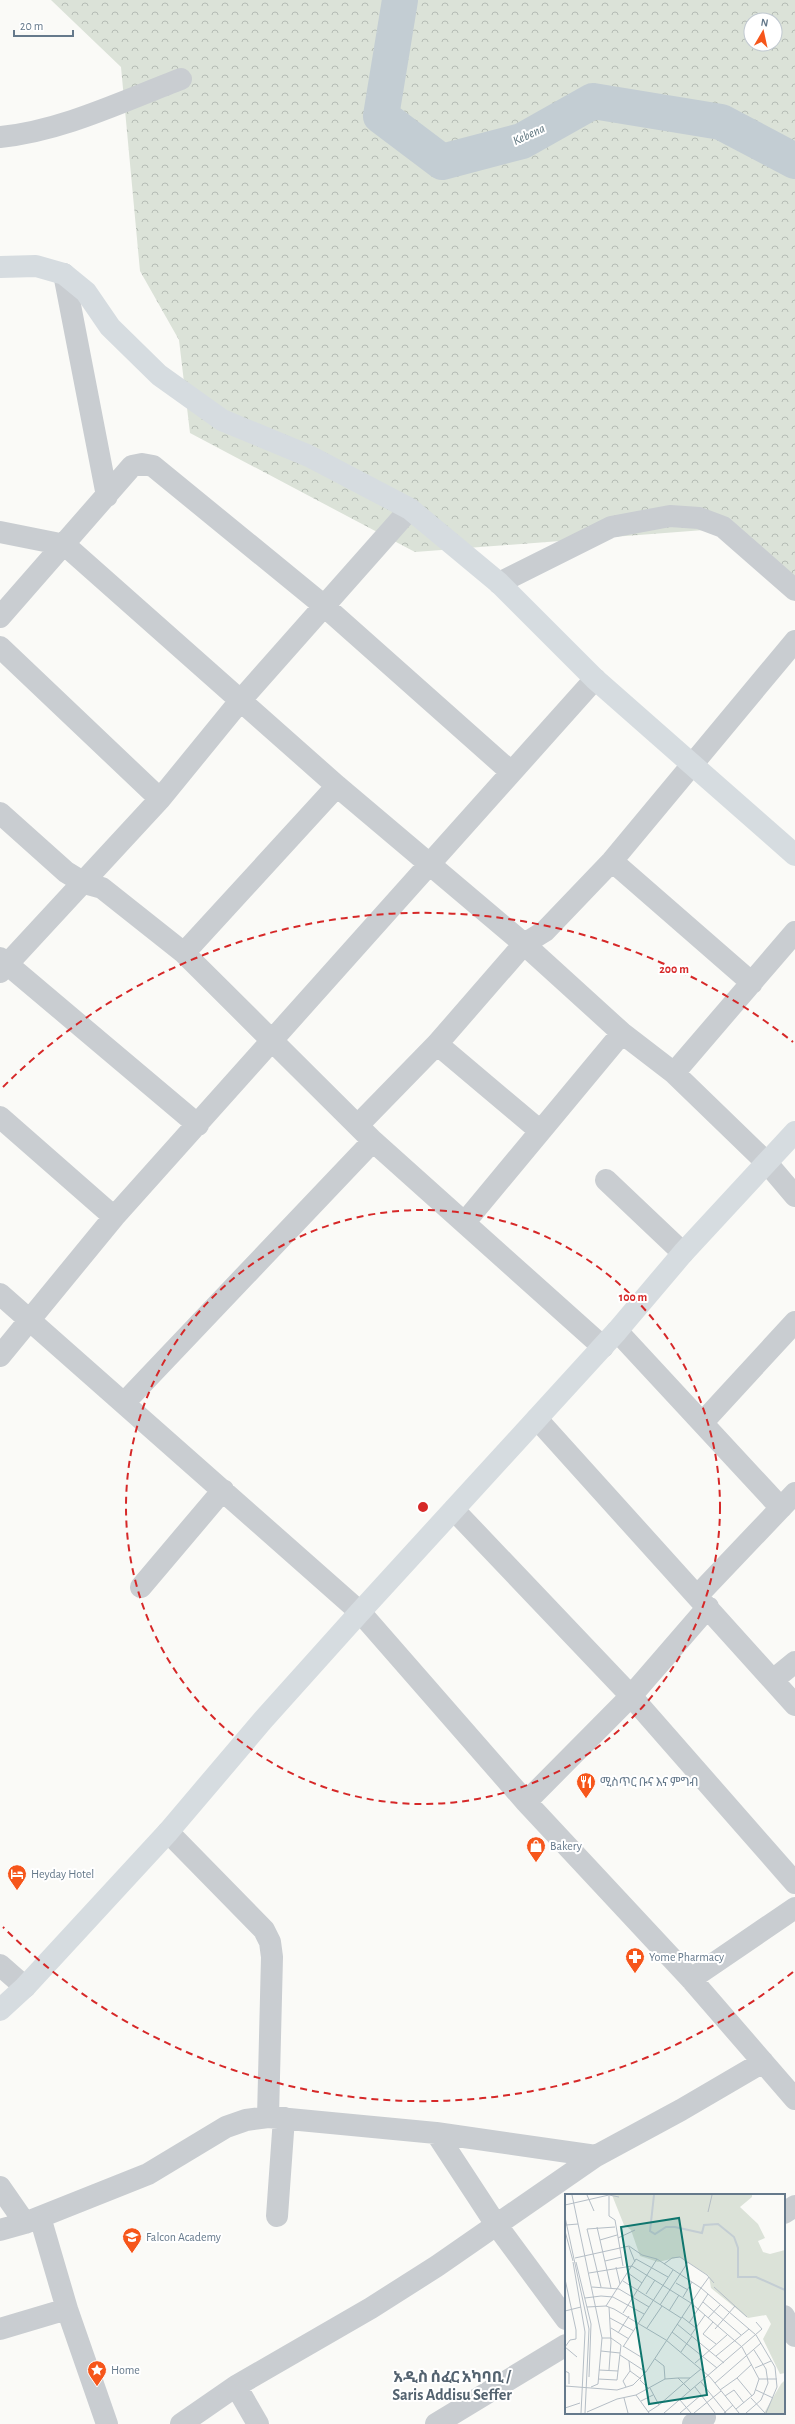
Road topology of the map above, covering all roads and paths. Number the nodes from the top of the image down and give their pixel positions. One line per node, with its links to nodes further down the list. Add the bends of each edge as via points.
1 (180, 79): 2 (street, via 76,120 21,135)
2 (0, 137)
3 (0, 267): 4 (main road, via 36,266)
4 (64, 274): 5 (street); 6 (main road, via 86,292 110,327 159,375 222,420 309,456)
5 (108, 496): 8 (street); 11 (street, via 132,466 153,466)
6 (410, 509): 9 (main road); 11 (street)
7 (0, 532): 8 (street)
8 (65, 544): 12 (street); 16 (street)
9 (499, 583): 10 (street, via 611,527 670,516 699,518 723,527); 15 (main road)
10 (795, 590)
11 (323, 605): 16 (street); 18 (street)
12 (0, 617)
13 (795, 641): 17 (street)
14 (0, 647): 20 (street)
15 (595, 679): 17 (main road); 18 (street)
16 (240, 701): 19 (street); 20 (street)
17 (692, 766): 22 (main road); 23 (street)
18 (511, 772): 24 (street)
19 (337, 786): 24 (street); 28 (street)
20 (160, 799): 25 (street)
21 (0, 813): 25 (street, via 66,872)
22 (795, 855)
23 (612, 861): 27 (street, via 545,931); 30 (street)
24 (430, 862): 27 (street); 32 (street)
25 (84, 883): 28 (street, via 102,888); 29 (street)
26 (795, 932): 30 (street)
27 (524, 944): 31 (street); 33 (street)
28 (184, 953): 32 (street)
29 (2, 965): 36 (street)
30 (752, 983): 34 (street)
31 (622, 1033): 34 (street); 38 (street)
32 (272, 1041): 36 (street); 37 (street)
33 (437, 1044): 37 (street); 38 (street)
34 (674, 1073): 41 (street)
35 (0, 1117): 44 (street)
36 (198, 1125): 44 (street)
37 (358, 1125): 40 (street)
38 (539, 1130): 45 (street)
39 (795, 1132): 41 (main road)
40 (373, 1141): 45 (street); 52 (street)
41 (768, 1163): 43 (street); 46 (main road)
42 (606, 1180): 46 (street)
43 (795, 1196)
44 (114, 1217): 48 (street)
45 (465, 1222): 50 (street)
46 (683, 1253): 50 (main road)
47 (0, 1294): 48 (street)
48 (29, 1320): 51 (street); 52 (street)
49 (795, 1322): 54 (street)
50 (610, 1339): 53 (main road); 54 (street)
51 (0, 1356)
52 (124, 1403): 55 (street)
53 (537, 1418): 57 (main road); 59 (street)
54 (703, 1422): 56 (street)
55 (223, 1490): 58 (street); 60 (street)
56 (788, 1500): 59 (street)
57 (454, 1510): 60 (main road); 63 (street)
58 (141, 1587)
59 (703, 1601): 62 (street); 63 (street)
60 (360, 1612): 65 (street); 66 (main road, via 263,1720)
61 (795, 1662): 62 (street)
62 (773, 1680): 64 (street)
63 (631, 1696): 65 (street); 67 (street)
64 (795, 1705)
65 (526, 1802): 70 (street)
66 (168, 1832): 71 (main road); 75 (street, via 264,1930 270,1942)
67 (795, 1883)
68 (795, 1908): 70 (street)
69 (0, 1965): 71 (street)
70 (691, 1978): 73 (street)
71 (25, 1987): 72 (main road)
72 (0, 2010)
73 (763, 2062): 74 (street); 77 (street)
74 (795, 2099)
75 (276, 2118): 76 (street); 81 (street); 82 (street, via 246,2120 226,2127 148,2174)
76 (436, 2133): 77 (street); 83 (street)
77 (596, 2156): 83 (street)
78 (0, 2187): 82 (street)
79 (795, 2206): 80 (street)
80 (785, 2212)
81 (277, 2216)
82 (33, 2220): 84 (street); 85 (street)
83 (495, 2224): 86 (street); 91 (street, via 437,2266 371,2308)
84 (0, 2230)
85 (67, 2309): 88 (street); 92 (street)
86 (565, 2318)
87 (785, 2318): 89 (street)
88 (0, 2329)
89 (795, 2336)
90 (565, 2346): 95 (street)
91 (236, 2386): 93 (street); 94 (street)
92 (107, 2424)
93 (181, 2424)
94 (258, 2424)
95 (436, 2424)

